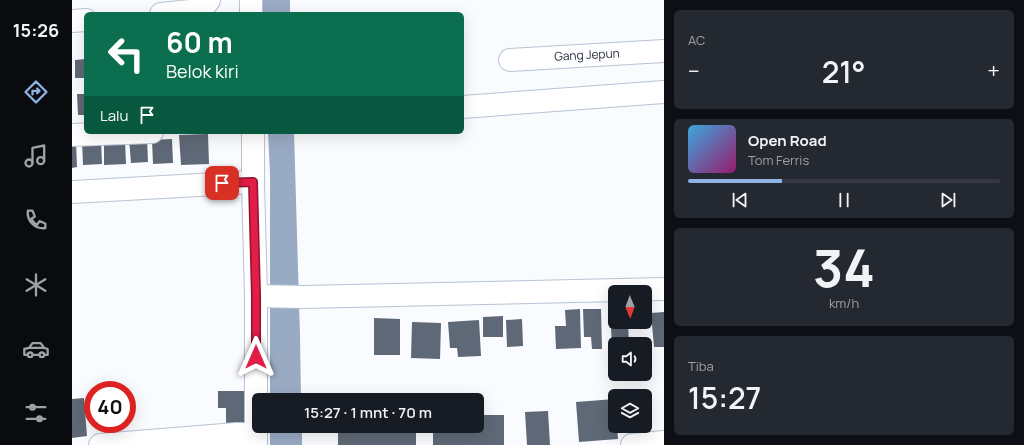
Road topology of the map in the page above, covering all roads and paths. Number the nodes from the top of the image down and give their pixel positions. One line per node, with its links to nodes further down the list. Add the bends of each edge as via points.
1 (208, 0): 3 (street, via 200,10)
2 (251, 0): 4 (street)
3 (180, 12)
4 (251, 12)
5 (84, 20): 6 (street)
6 (72, 21)
7 (664, 51): 8 (street, Gang Jepun)
8 (510, 60)
9 (664, 92): 10 (street)
10 (464, 107)
11 (99, 134): 13 (street)
12 (253, 134): 14 (street)
13 (72, 135)
14 (253, 182): 15 (street); 17 (street)
15 (72, 192)
16 (664, 289): 17 (street)
17 (261, 296): 18 (street)
18 (256, 439): 20 (street, via 236,434)
19 (664, 442): 21 (street)
20 (100, 445)
21 (632, 445)

